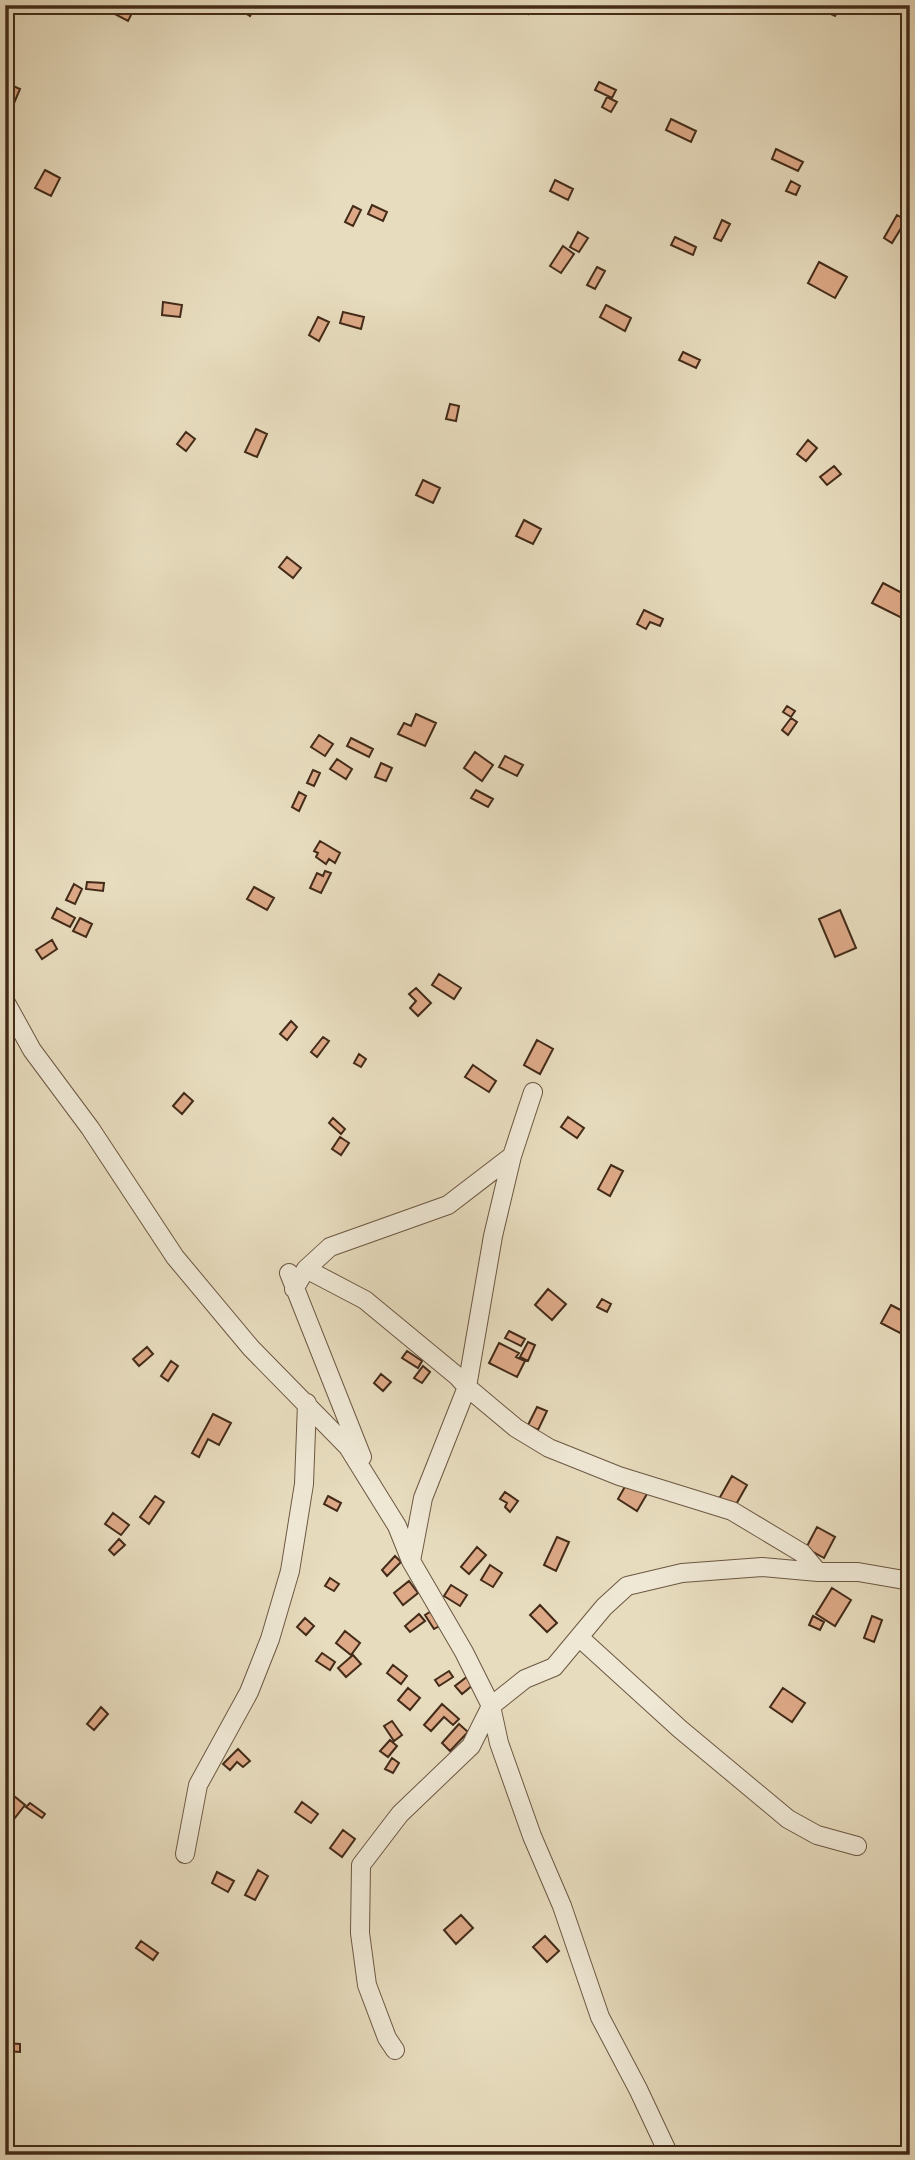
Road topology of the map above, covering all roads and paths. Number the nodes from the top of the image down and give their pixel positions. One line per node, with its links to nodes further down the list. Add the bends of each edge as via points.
1 (5, 1001): 6 (street, via 32,1050 175,1257 251,1348)
2 (533, 1091): 3 (street)
3 (512, 1156): 4 (street, via 448,1205 330,1247); 5 (street)
4 (296, 1277): 5 (street, via 365,1300); 7 (street)
5 (467, 1387): 8 (street, via 423,1498); 9 (street, via 516,1428 549,1448 619,1476 732,1511 802,1553)
6 (307, 1403): 7 (street, via 348,1447); 14 (street, via 304,1484 290,1571 249,1692 198,1784)
7 (374, 1486): 8 (street)
8 (411, 1562): 12 (street)
9 (818, 1572): 10 (street, via 858,1572); 11 (street, via 746,1568 682,1573 627,1586)
10 (910, 1581)
11 (580, 1637): 12 (street, via 554,1667 525,1679); 13 (street, via 788,1819 817,1835)
12 (491, 1706): 15 (street, via 471,1746 400,1814 361,1865 360,1933 367,1985); 16 (street, via 499,1743 600,2017)
13 (857, 1846)
14 (185, 1854)
15 (395, 2050)
16 (669, 2155)

